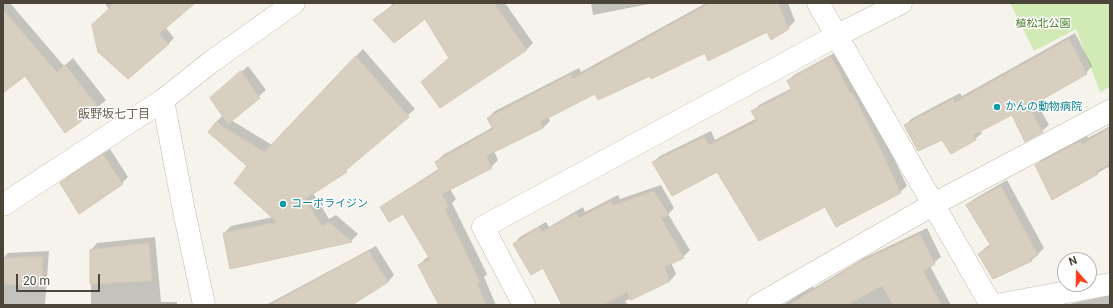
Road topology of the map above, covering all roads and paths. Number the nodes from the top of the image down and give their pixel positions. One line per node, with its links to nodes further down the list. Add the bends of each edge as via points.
1 (294, 3): 5 (street)
2 (818, 3): 4 (street)
3 (901, 3): 4 (street)
4 (836, 36): 8 (street); 11 (street, via 483,226)
5 (163, 100): 7 (street); 10 (street)
6 (1110, 111): 8 (street)
7 (6, 197)
8 (934, 204): 12 (street); 13 (street)
9 (1110, 284): 14 (street)
10 (204, 305)
11 (524, 305)
12 (758, 305)
13 (991, 305)
14 (997, 305)

